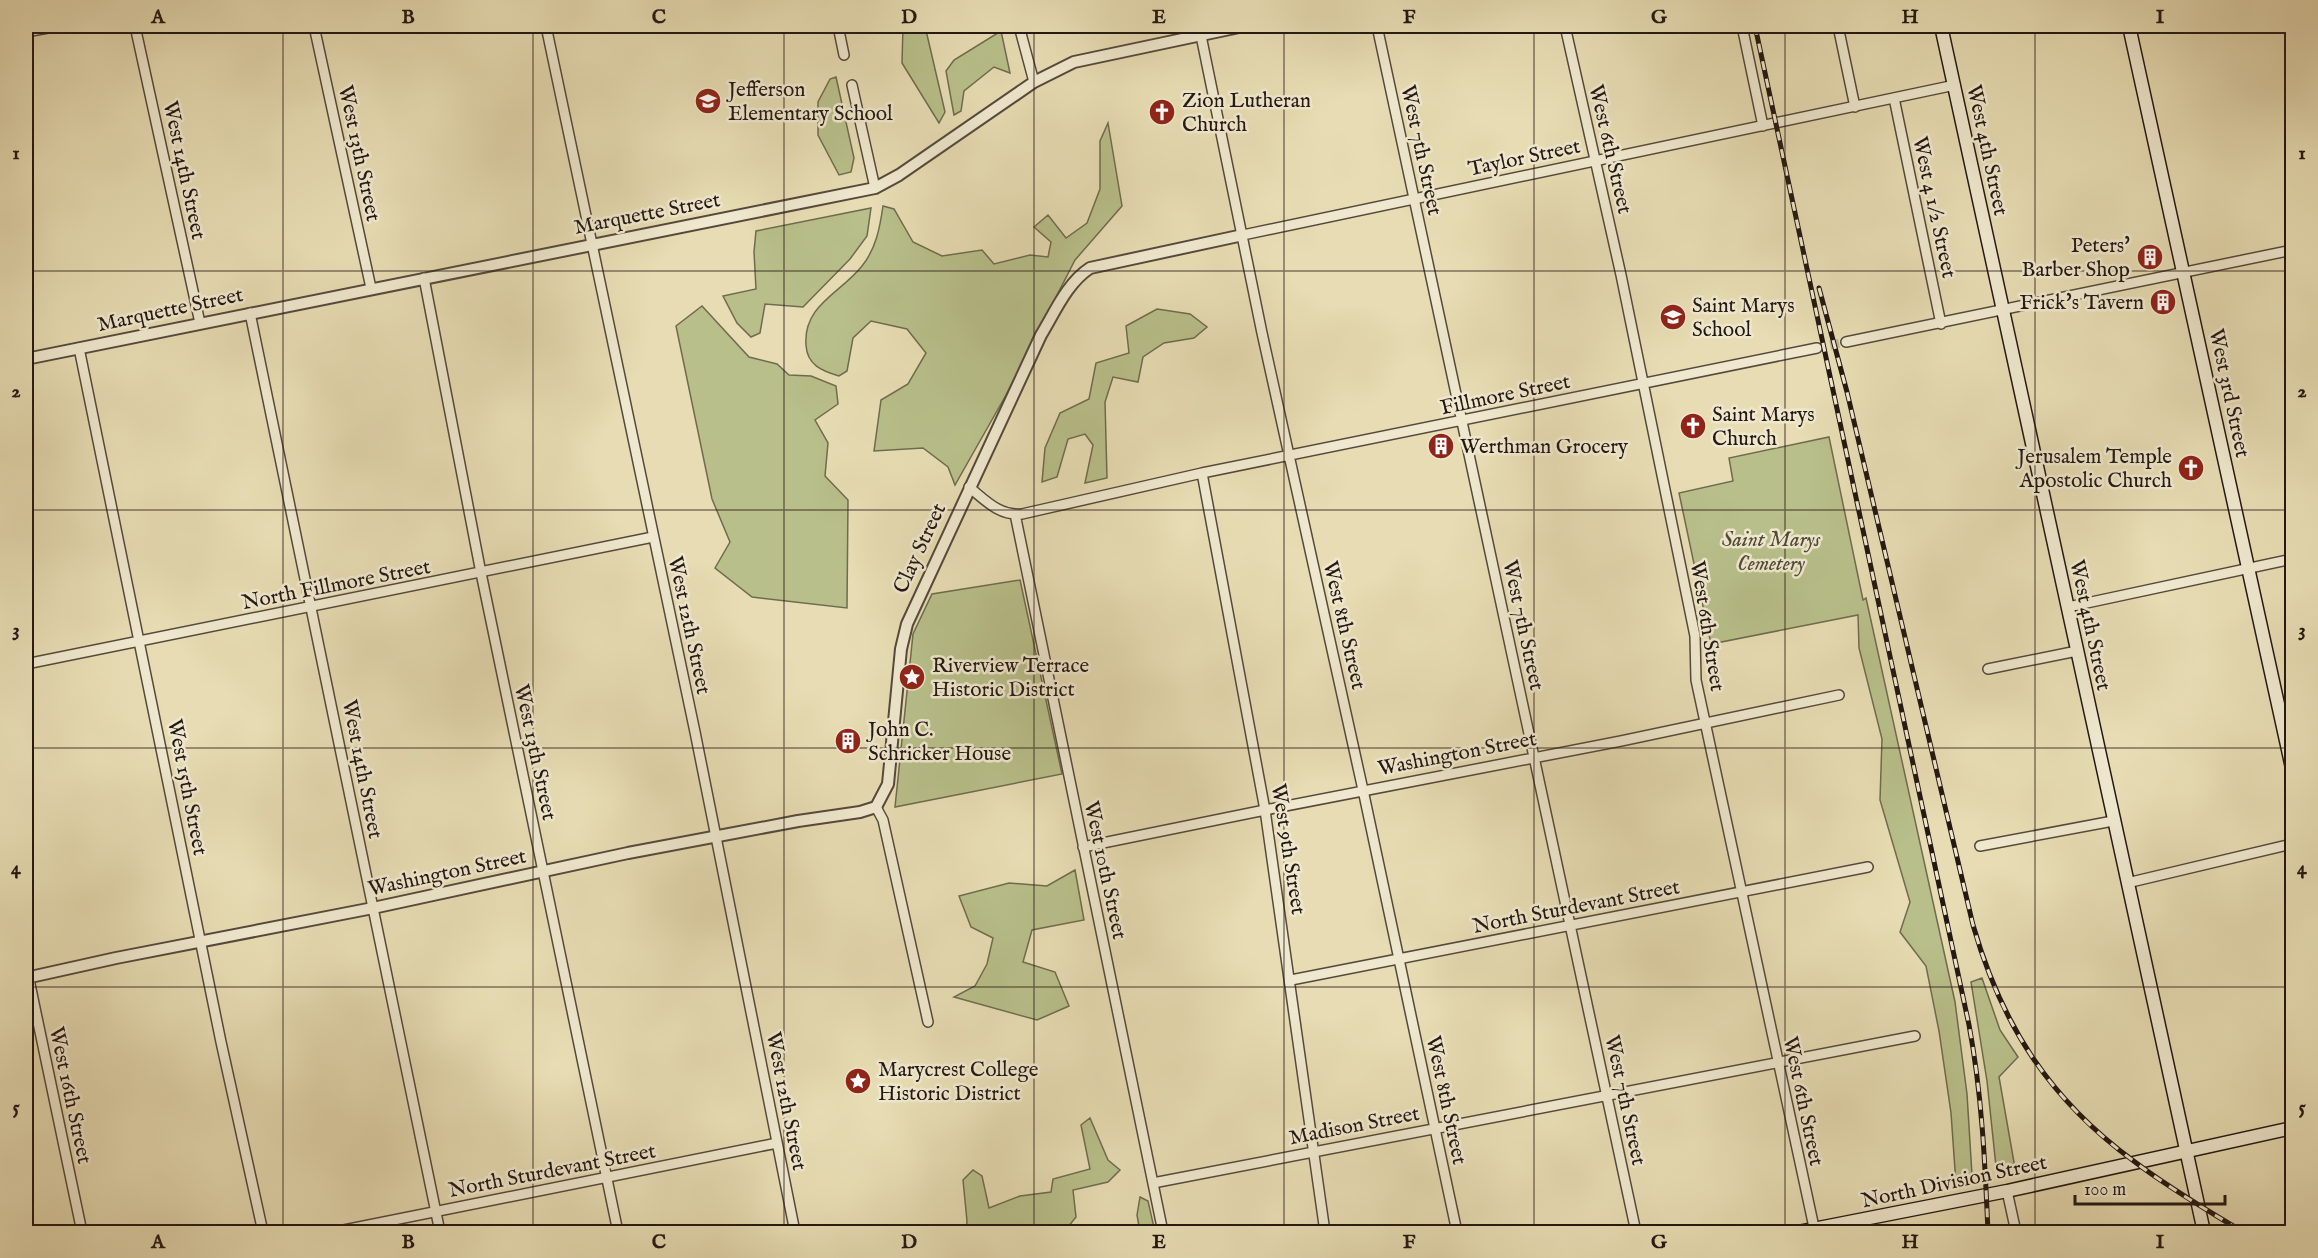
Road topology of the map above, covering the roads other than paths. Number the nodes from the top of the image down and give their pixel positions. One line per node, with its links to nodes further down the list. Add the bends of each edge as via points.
1 (59, 26): 15 (street)
2 (135, 26): 34 (street, West 14th Street)
3 (314, 26): 31 (street, West 13th Street)
4 (546, 26): 27 (street, West 12th Street)
5 (838, 26): 16 (street)
6 (1020, 26): 17 (street)
7 (1244, 26): 14 (street, Marquette Street)
8 (1377, 26): 25 (street, West 7th Street)
9 (1565, 26): 23 (street, West 6th Street)
10 (1742, 26): 22 (street)
11 (1838, 26): 21 (street)
12 (1941, 26): 19 (main road, West 4th Street)
13 (2129, 26): 29 (main road, West 3rd Street)
14 (1200, 30): 17 (street, Marquette Street, via 1074,62); 26 (street, West 8th Street)
15 (26, 32)
16 (844, 55)
17 (1034, 82): 24 (street, Marquette Street)
18 (852, 85): 24 (street)
19 (1955, 85): 20 (street, Taylor Street); 32 (main road, West 4th Street)
20 (1894, 98): 21 (street, Taylor Street); 35 (street, West 4 1/2 Street)
21 (1855, 106): 22 (street, Taylor Street)
22 (1763, 126): 23 (street, Taylor Street)
23 (1595, 161): 25 (street, Taylor Street); 41 (street, West 6th Street)
24 (875, 188): 27 (street, Marquette Street)
25 (1414, 199): 26 (street, Taylor Street); 42 (street, West 7th Street)
26 (1242, 235): 43 (street, West 8th Street); 45 (street, Clay Street, via 1081,273 1041,335)
27 (592, 244): 30 (street, Marquette Street); 47 (street, West 12th Street)
28 (2292, 250): 29 (street)
29 (2184, 273): 32 (street); 49 (main road, West 3rd Street)
30 (424, 278): 31 (street, Marquette Street); 50 (street, West 13th Street)
31 (371, 288): 33 (street, Marquette Street)
32 (2003, 311): 35 (street); 51 (main road, West 4th Street)
33 (250, 313): 34 (street, Marquette Street); 52 (street, West 14th Street)
34 (200, 323): 38 (street, Marquette Street)
35 (1941, 324): 37 (street)
36 (26, 341): 40 (street)
37 (1846, 342)
38 (79, 348): 40 (street, Marquette Street); 53 (street, West 15th Street)
39 (1817, 348): 41 (street, Fillmore Street)
40 (27, 359)
41 (1643, 383): 42 (street, Fillmore Street); 58 (street, West 6th Street, via 1695,636 1696,680)
42 (1463, 422): 43 (street, Fillmore Street); 59 (street, West 7th Street)
43 (1289, 455): 44 (street, Fillmore Street); 61 (street, West 8th Street)
44 (1202, 473): 46 (street); 63 (street, West 9th Street)
45 (969, 487): 46 (street, via 1000,511); 62 (street, Clay Street, via 907,624 901,649 888,784)
46 (1015, 514): 68 (street, West 10th Street)
47 (653, 537): 50 (street, North Fillmore Street); 65 (street, West 12th Street)
48 (2292, 560): 49 (street)
49 (2249, 569): 51 (street); 60 (main road, West 3rd Street)
50 (481, 573): 52 (street, North Fillmore Street); 70 (street, West 13th Street)
51 (2068, 607): 54 (main road, West 4th Street)
52 (312, 608): 53 (street, North Fillmore Street); 73 (street, West 14th Street)
53 (140, 642): 55 (street, North Fillmore Street); 75 (street, West 15th Street)
54 (2077, 651): 56 (street); 64 (main road, West 4th Street)
55 (26, 664)
56 (1988, 669)
57 (1839, 695): 58 (street, Washington Street)
58 (1705, 723): 59 (street, Washington Street); 72 (street, West 6th Street)
59 (1534, 758): 61 (street, Washington Street); 74 (street, West 7th Street)
60 (2292, 768)
61 (1363, 790): 63 (street, Washington Street); 76 (street, West 8th Street)
62 (876, 807): 65 (street, Washington Street); 80 (street, via 883,820)
63 (1265, 810): 68 (street, Washington Street); 79 (street, West 9th Street)
64 (2114, 821): 67 (street); 71 (main road, West 4th Street)
65 (715, 837): 70 (street, Washington Street); 86 (street, West 12th Street)
66 (2292, 844): 71 (street)
67 (1980, 846)
68 (1083, 848): 90 (street, West 10th Street)
69 (1868, 867): 72 (street, North Sturdevant Street)
70 (543, 872): 73 (street, Washington Street); 89 (street, West 13th Street)
71 (2127, 882): 88 (main road, West 4th Street)
72 (1741, 892): 74 (street, North Sturdevant Street); 82 (street, West 6th Street)
73 (373, 908): 75 (street, Washington Street); 92 (street, West 14th Street)
74 (1570, 926): 76 (street, North Sturdevant Street); 83 (street, West 7th Street)
75 (200, 941): 78 (street, Washington Street); 95 (street, West 15th Street)
76 (1399, 959): 79 (street, North Sturdevant Street); 84 (street, West 8th Street)
77 (26, 965): 78 (street, West 16th Street)
78 (27, 978): 94 (street, West 16th Street)
79 (1291, 981): 87 (street, West 9th Street)
80 (928, 1022)
81 (1915, 1036): 82 (street, Madison Street)
82 (1777, 1061): 83 (street, Madison Street); 93 (street, West 6th Street)
83 (1607, 1095): 84 (street, Madison Street); 103 (street, West 7th Street)
84 (1435, 1128): 87 (street, Madison Street); 102 (street, West 8th Street)
85 (2292, 1128): 88 (main road, North Division Street)
86 (777, 1143): 89 (street, North Sturdevant Street); 99 (street, West 12th Street)
87 (1314, 1151): 90 (street, Madison Street); 101 (street, West 9th Street)
88 (2186, 1151): 91 (main road, North Division Street); 106 (main road, West 4th Street)
89 (606, 1178): 92 (street, North Sturdevant Street); 98 (street, West 13th Street)
90 (1153, 1184): 100 (street, West 10th Street)
91 (2007, 1191): 93 (main road, North Division Street); 105 (street)
92 (436, 1212): 96 (street, North Sturdevant Street); 97 (street, West 14th Street)
93 (1814, 1231): 104 (main road, North Division Street)
94 (82, 1233)
95 (263, 1233)
96 (334, 1233)
97 (440, 1233)
98 (618, 1233)
99 (795, 1233)
100 (1163, 1233)
101 (1325, 1233)
102 (1457, 1233)
103 (1636, 1233)
104 (1798, 1233)
105 (2016, 1233)
106 (2204, 1233)

